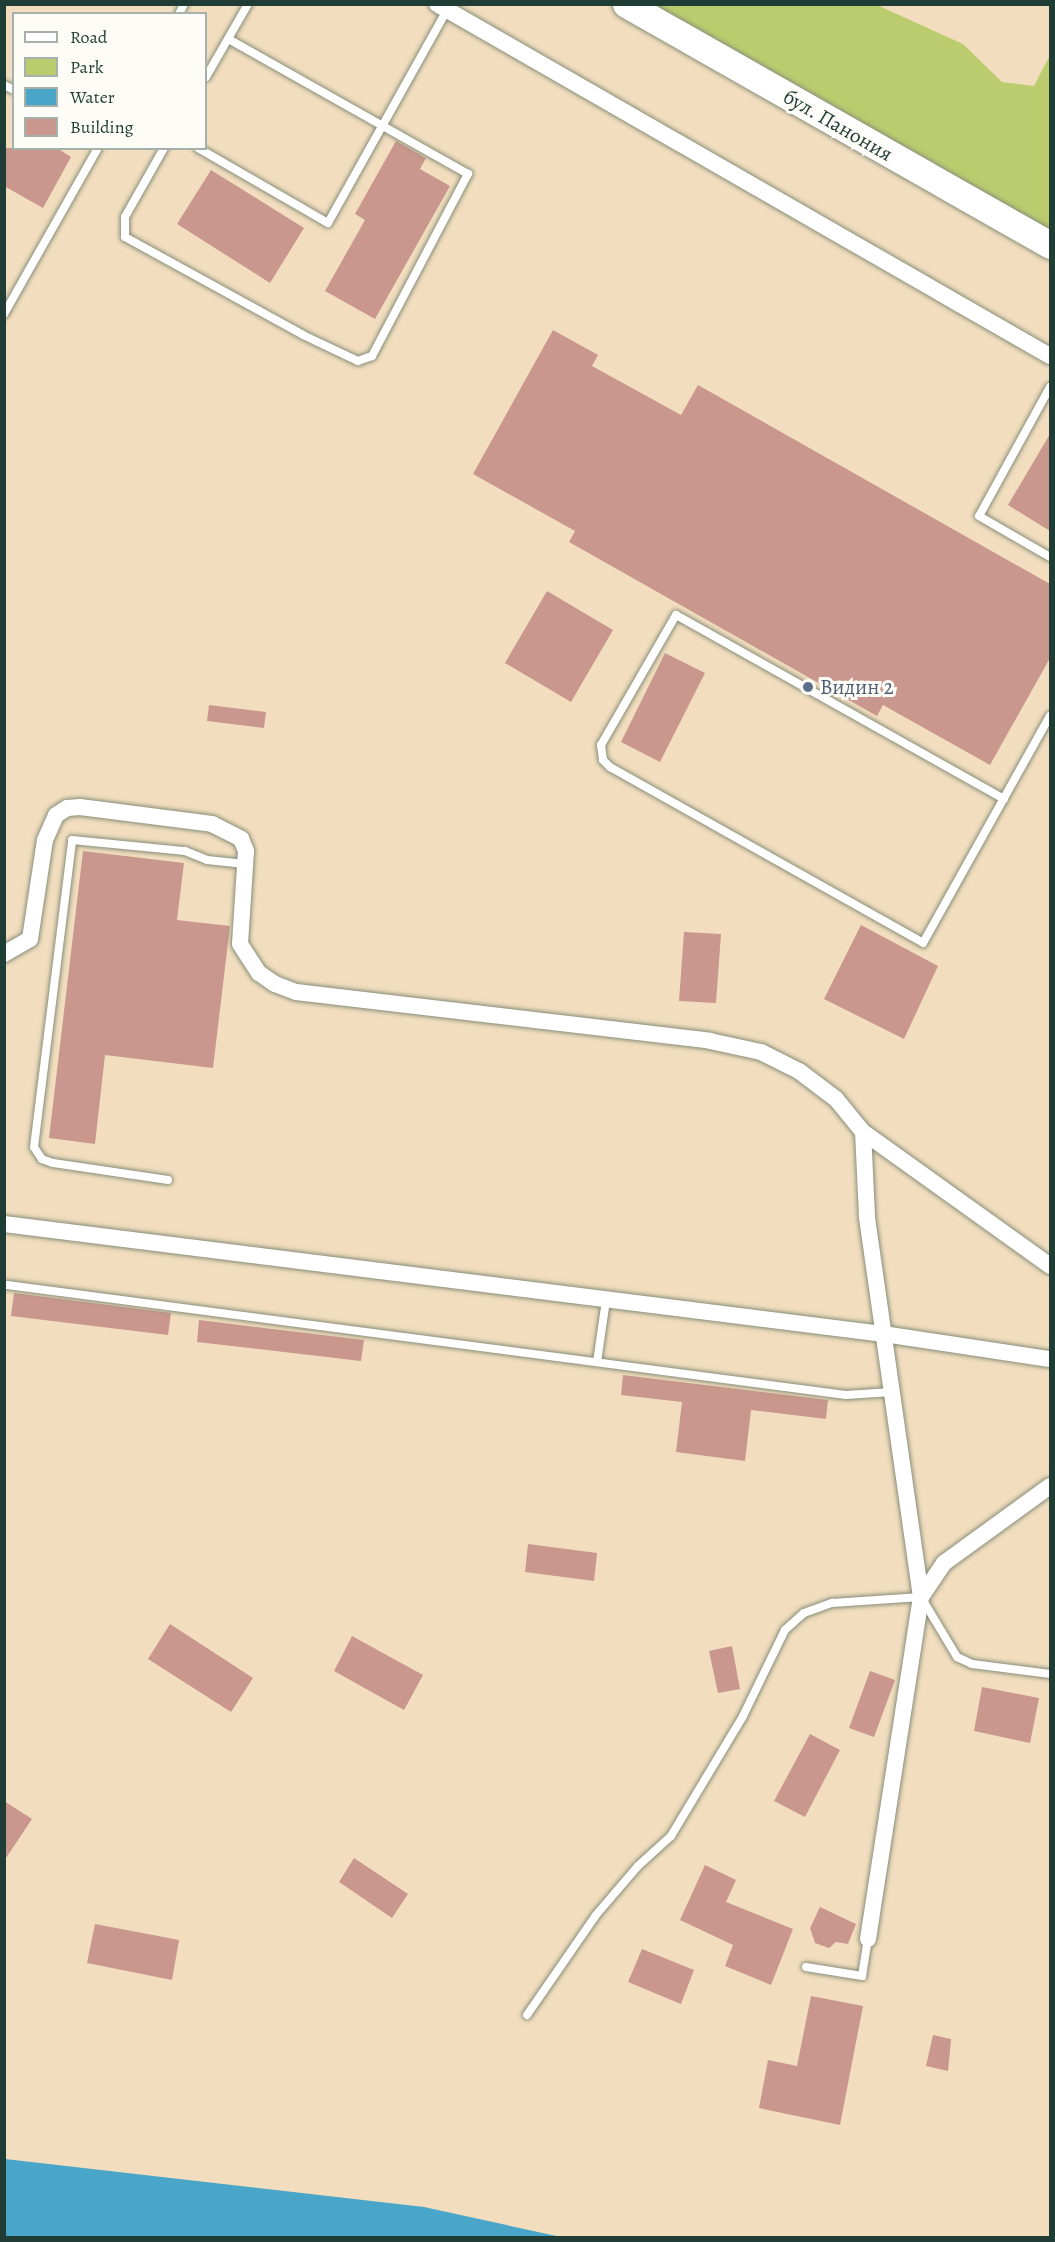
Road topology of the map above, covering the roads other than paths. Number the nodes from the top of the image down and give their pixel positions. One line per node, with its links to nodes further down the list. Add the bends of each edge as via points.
1 (248, 4): 4 (lane)
2 (626, 4): 10 (main road, бул. Панония)
3 (442, 7): 6 (lane); 12 (street)
4 (228, 39): 5 (lane); 6 (lane)
5 (207, 75)
6 (382, 126): 8 (lane, via 468,174 372,356 358,361 250,309 125,237 125,217); 9 (lane, via 328,223)
7 (97, 150): 11 (lane)
8 (163, 150)
9 (201, 150)
10 (1050, 245)
11 (4, 314)
12 (1050, 356)
13 (1050, 387): 14 (lane, via 979,516)
14 (1050, 557)
15 (1050, 716): 16 (lane)
16 (1004, 799): 16 (lane, via 923,943 610,766 603,759 601,745 676,615)
17 (245, 864): 18 (street, via 241,839 213,824 67,808 49,825 30,939); 19 (street, via 240,944 259,973 275,984 296,992 710,1041 761,1052 799,1071 836,1098); 20 (lane, via 207,860 185,851 72,840 34,1147 42,1159 53,1163)
18 (4, 954)
19 (863, 1132): 22 (street); 25 (street, via 867,1216)
20 (168, 1180)
21 (4, 1224): 24 (street)
22 (1050, 1266)
23 (7, 1285): 27 (lane)
24 (606, 1300): 25 (street); 27 (lane)
25 (884, 1334): 26 (street); 28 (street)
26 (1050, 1359)
27 (597, 1362): 28 (lane, via 846,1395)
28 (892, 1392): 30 (street)
29 (1050, 1486): 30 (street, via 944,1563)
30 (921, 1597): 31 (lane, via 957,1657 972,1664); 32 (street); 34 (lane, via 832,1603 804,1613 785,1630 743,1716 671,1836 638,1866 596,1915)
31 (1050, 1674)
32 (868, 1939): 33 (lane, via 862,1976)
33 (806, 1967)
34 (527, 2015)

